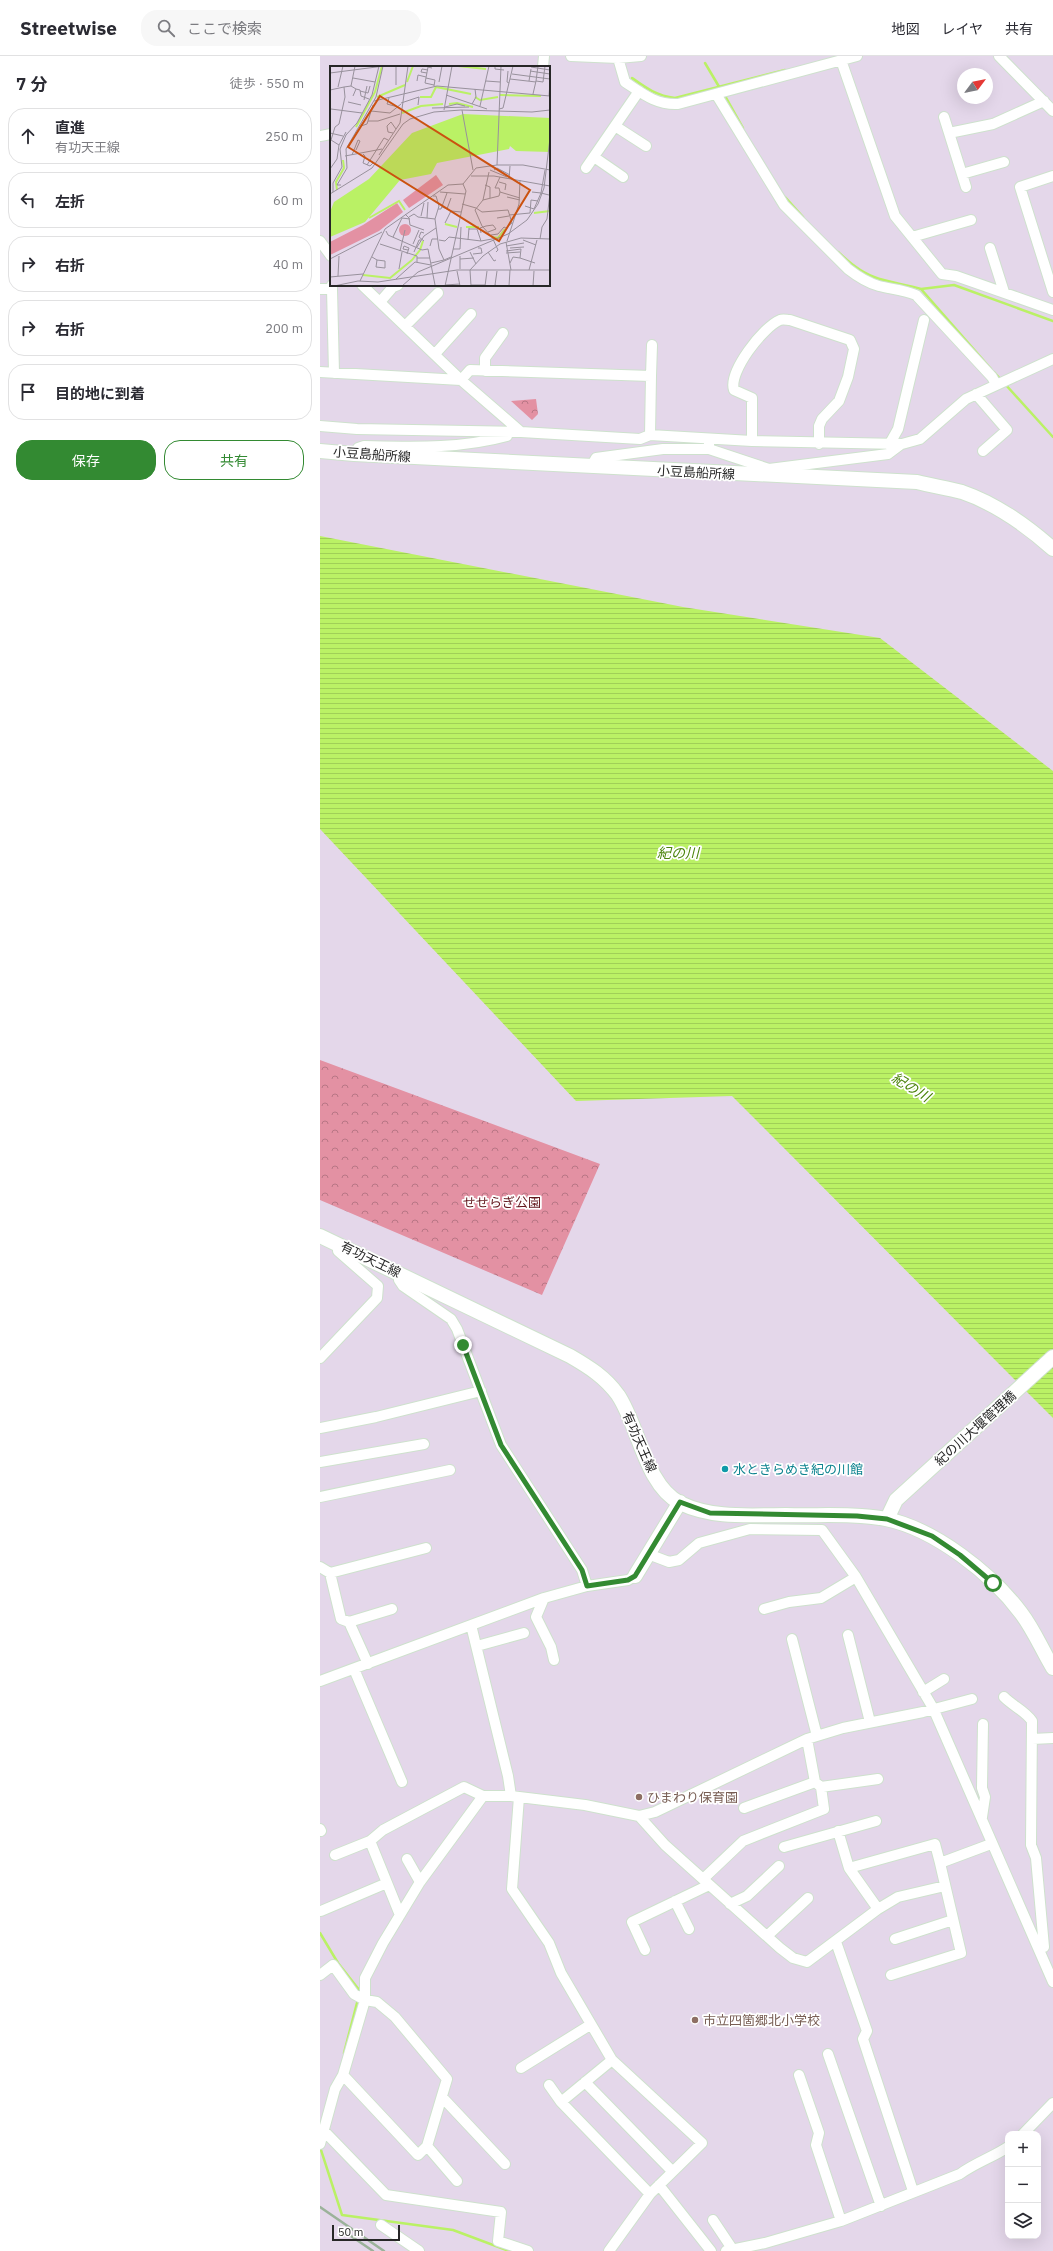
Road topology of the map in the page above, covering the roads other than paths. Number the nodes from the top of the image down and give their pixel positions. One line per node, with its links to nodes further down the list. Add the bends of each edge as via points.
1 (544, 56): 8 (street)
2 (571, 56): 6 (street)
3 (641, 56): 6 (street)
4 (857, 56): 7 (street)
5 (999, 56): 11 (street)
6 (618, 58): 9 (street, via 625,82)
7 (841, 60): 10 (street); 27 (street, via 895,216)
8 (543, 66)
9 (639, 91): 10 (street, via 655,102 670,104); 14 (street)
10 (720, 93): 52 (street, via 784,205 860,278 877,286 916,295 992,377)
11 (1044, 101): 12 (street); 15 (street, via 993,124)
12 (1053, 111)
13 (944, 117): 15 (street)
14 (615, 126): 18 (street); 19 (street)
15 (949, 133): 22 (street)
16 (330, 134): 17 (street)
17 (320, 136)
18 (646, 146)
19 (594, 157): 21 (street); 24 (street)
20 (1004, 162): 22 (street)
21 (586, 168)
22 (962, 174): 25 (street)
23 (1053, 176): 37 (street, via 1020,187)
24 (622, 177)
25 (966, 187)
26 (971, 220): 27 (street)
27 (912, 237): 36 (street, via 942,274)
28 (320, 242): 30 (street)
29 (990, 248): 36 (street)
30 (330, 255)
31 (363, 286): 38 (street)
32 (396, 286): 38 (street)
33 (332, 287): 34 (street); 49 (street)
34 (320, 289)
35 (438, 292): 42 (street)
36 (1004, 292): 39 (street)
37 (1053, 292)
38 (380, 302): 42 (street)
39 (1053, 310)
40 (471, 314): 45 (street)
41 (924, 320): 55 (street)
42 (405, 326): 45 (street)
43 (504, 333): 47 (street, via 485,358)
44 (652, 345): 50 (street)
45 (435, 354): 51 (street)
46 (1053, 359): 52 (street)
47 (485, 371): 50 (street); 51 (street, via 470,370)
48 (320, 372): 49 (street)
49 (334, 373): 51 (street)
50 (651, 376): 57 (street)
51 (461, 380): 56 (street)
52 (1001, 382): 53 (street)
53 (976, 394): 58 (street, via 966,399); 65 (street, via 1007,430)
54 (320, 426): 56 (street, via 380,430)
55 (898, 429): 58 (street); 63 (street)
56 (521, 432): 57 (street, via 640,439); 66 (street, via 480,443 418,448 364,446)
57 (650, 435): 60 (street)
58 (920, 439): 62 (street)
59 (752, 441): 60 (street); 61 (street); 61 (street, via 753,402 750,396 734,390 734,378 761,334 781,320 786,320 850,340 854,349 839,401 822,419 819,426)
60 (709, 444): 67 (street, via 596,458); 68 (street)
61 (819, 444): 63 (street)
62 (902, 444): 63 (street); 68 (street, via 888,454)
63 (889, 445)
64 (320, 451): 66 (main road, 小豆島船所線)
65 (983, 451)
66 (354, 454): 67 (main road, 小豆島船所線)
67 (591, 467): 68 (main road, 小豆島船所線)
68 (769, 472): 69 (main road, 小豆島船所線, via 917,482 961,492 992,504 1020,522)
69 (1053, 549)
70 (320, 1236): 71 (main road, 有功天王線)
71 (339, 1244): 74 (street, via 338,1251 378,1286 378,1298); 81 (main road, 有功天王線, via 591,1368 607,1381 619,1396 657,1479 668,1494)
72 (399, 1280): 75 (street, via 403,1286 451,1319)
73 (1053, 1357): 82 (main road, 紀の川大堰管理橋, via 896,1500)
74 (320, 1358)
75 (481, 1391): 76 (street); 89 (street, via 501,1445 582,1570)
76 (320, 1428)
77 (424, 1444): 78 (street)
78 (320, 1462)
79 (450, 1470): 80 (street)
80 (320, 1497)
81 (680, 1502): 82 (main road, 有功天王線, via 710,1513); 84 (main road)
82 (887, 1519): 102 (main road, 有功天王線, via 932,1536 960,1555 993,1583 1021,1613)
83 (426, 1548): 86 (street)
84 (648, 1554): 87 (main road); 88 (street, via 669,1562 679,1560 699,1543 750,1529 822,1530)
85 (320, 1567): 86 (street)
86 (330, 1573): 93 (street, via 341,1619)
87 (635, 1576): 89 (street, via 628,1580)
88 (856, 1577): 92 (street, via 821,1598 789,1602); 105 (street)
89 (587, 1586): 90 (street)
90 (544, 1598): 94 (street); 99 (street, via 536,1617 551,1646)
91 (392, 1609): 93 (street)
92 (764, 1609)
93 (349, 1622): 100 (street)
94 (471, 1625): 98 (street); 100 (street)
95 (524, 1633): 98 (street)
96 (848, 1635): 109 (street)
97 (792, 1639): 111 (street)
98 (477, 1646): 119 (street)
99 (554, 1660)
100 (368, 1664): 101 (street)
101 (354, 1668): 104 (street); 116 (street)
102 (1053, 1668)
103 (944, 1679): 105 (street)
104 (320, 1680)
105 (923, 1692): 108 (street)
106 (1004, 1697): 114 (street, via 1015,1708 1027,1713 1032,1721)
107 (972, 1699): 108 (street)
108 (933, 1708): 109 (street); 122 (street)
109 (870, 1722): 111 (street)
110 (983, 1724): 122 (street, via 982,1788 985,1797)
111 (817, 1736): 113 (street)
112 (1053, 1738): 114 (street)
113 (807, 1739): 117 (street); 121 (street, via 655,1812)
114 (1032, 1739): 148 (street, via 1031,1845 1036,1858)
115 (878, 1779): 117 (street)
116 (402, 1782)
117 (818, 1785): 120 (street); 134 (street, via 824,1809 743,1841)
118 (483, 1796): 119 (street); 125 (street, via 464,1787 383,1830); 133 (street)
119 (515, 1796): 121 (street, via 585,1805); 154 (street, via 512,1889 549,1944 561,1973)
120 (744, 1808)
121 (639, 1816): 134 (street, via 665,1845)
122 (982, 1817): 126 (street)
123 (876, 1821): 124 (street)
124 (838, 1831): 127 (street); 132 (street)
125 (370, 1841): 128 (street); 135 (street)
126 (991, 1844): 130 (street); 148 (street)
127 (784, 1847)
128 (335, 1855)
129 (406, 1859): 133 (street)
130 (940, 1863): 132 (street, via 935,1844); 136 (street)
131 (779, 1866): 139 (street, via 747,1896)
132 (849, 1868): 140 (street)
133 (420, 1882): 142 (street)
134 (706, 1882): 138 (street); 139 (street)
135 (387, 1883): 141 (street); 142 (street)
136 (945, 1886): 140 (street, via 898,1898); 143 (street)
137 (808, 1898): 145 (street)
138 (675, 1901): 144 (street); 149 (street, via 632,1922)
139 (730, 1904): 145 (street)
140 (878, 1908): 147 (street)
141 (321, 1910)
142 (400, 1915): 153 (street, via 365,1978)
143 (953, 1920): 146 (street); 151 (street, via 961,1953)
144 (689, 1929)
145 (767, 1936): 147 (street, via 793,1958 808,1962)
146 (895, 1939)
147 (836, 1942): 174 (street, via 867,2031 863,2039)
148 (1045, 1947): 152 (street)
149 (645, 1950)
150 (320, 1974): 153 (street, via 333,1965)
151 (891, 1975)
152 (1053, 1982)
153 (361, 1997): 158 (street); 162 (street, via 376,2002 395,2017 446,2079)
154 (590, 2025): 156 (street); 157 (street)
155 (828, 2054): 176 (street)
156 (612, 2060): 160 (street); 171 (street, via 702,2143)
157 (522, 2068)
158 (343, 2075): 166 (street, via 335,2089); 168 (street, via 418,2156)
159 (799, 2075): 178 (street, via 820,2133 816,2145)
160 (584, 2082): 163 (street); 171 (street)
161 (549, 2085): 163 (street)
162 (442, 2097): 168 (street); 170 (street)
163 (561, 2102): 175 (street)
164 (1053, 2103): 165 (street)
165 (1026, 2131)
166 (325, 2132): 167 (street); 182 (street, via 386,2195 501,2212 498,2241)
167 (321, 2143)
168 (427, 2146): 172 (street)
169 (1005, 2149): 174 (street, via 960,2174)
170 (505, 2164)
171 (672, 2171): 173 (street)
172 (456, 2181)
173 (659, 2185): 175 (street); 184 (street)
174 (913, 2191): 176 (street)
175 (650, 2194): 183 (street)
176 (881, 2206): 178 (street)
177 (713, 2220): 180 (street)
178 (841, 2221): 180 (street, via 765,2243)
179 (381, 2225): 181 (street)
180 (729, 2250)
181 (419, 2251)
182 (528, 2251)
183 (609, 2251)
184 (711, 2251)

